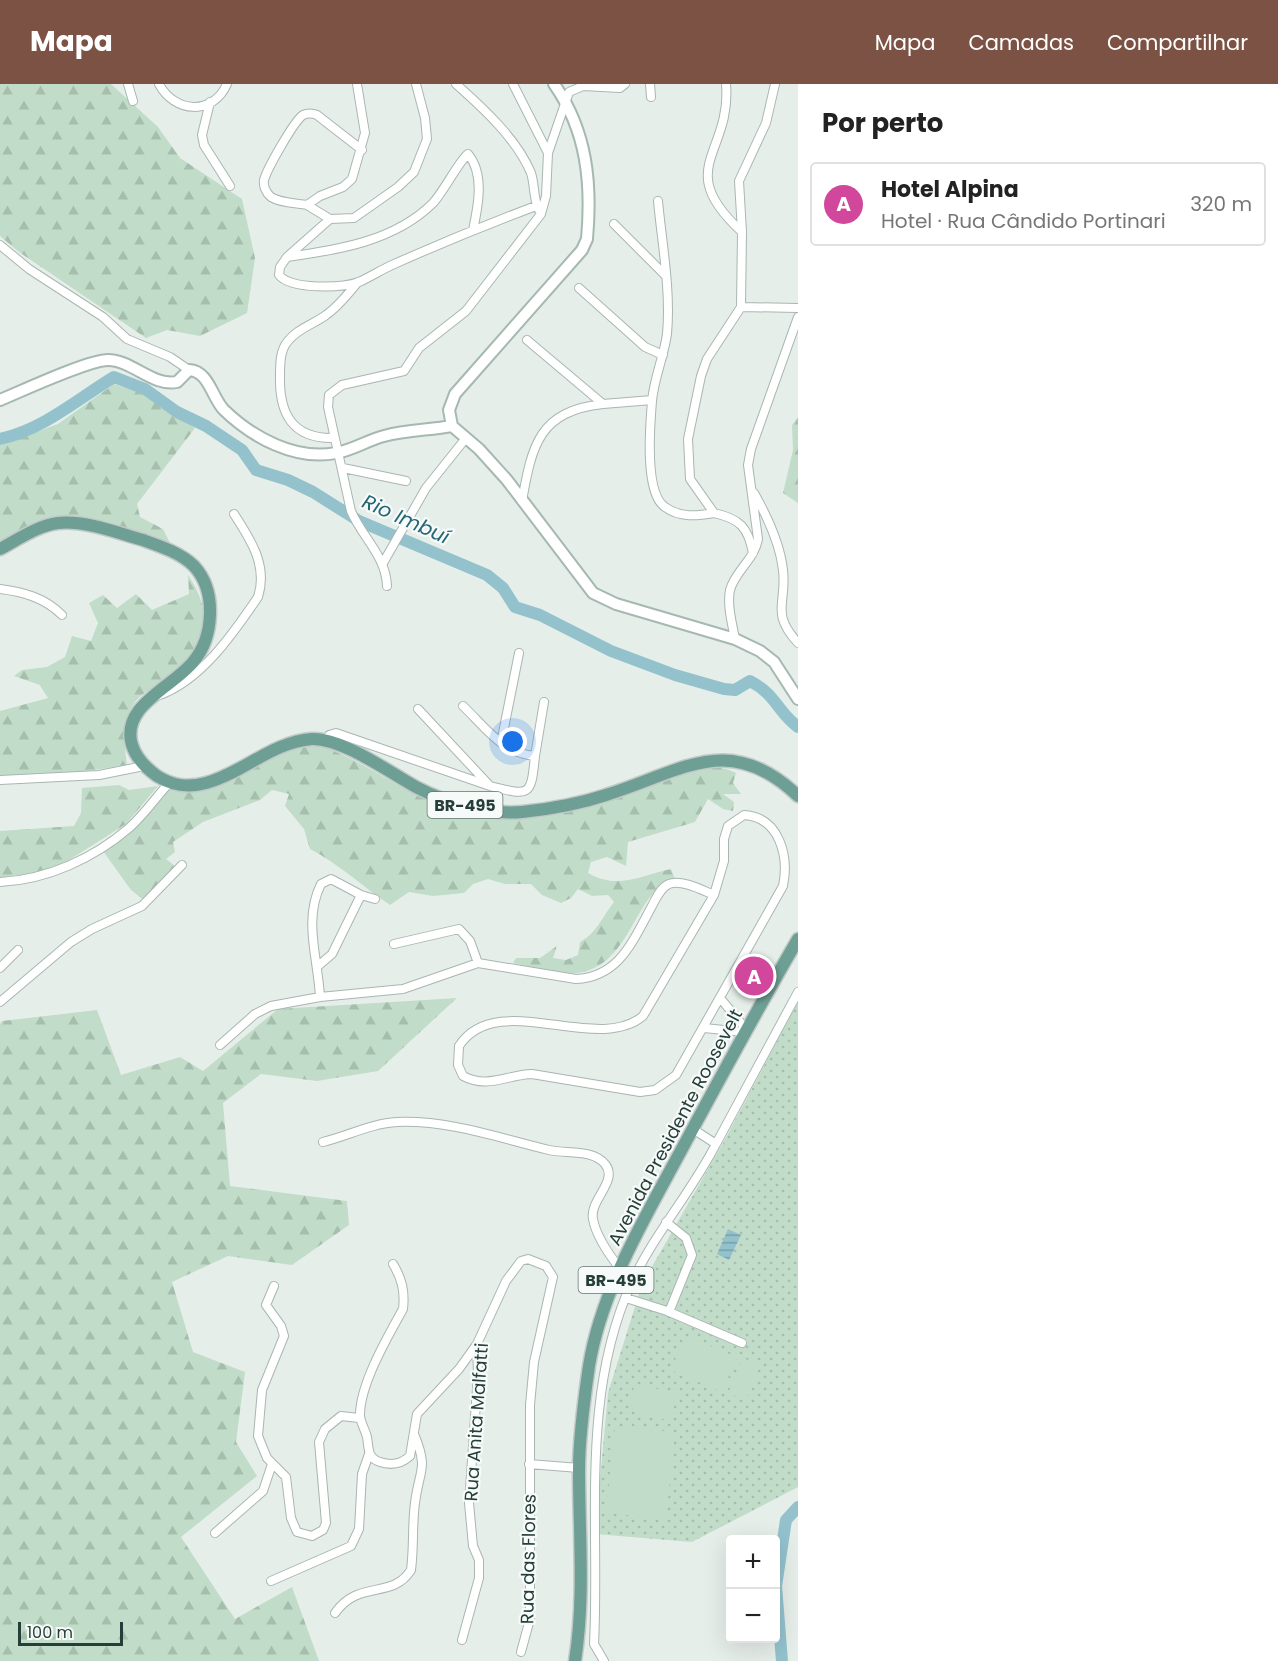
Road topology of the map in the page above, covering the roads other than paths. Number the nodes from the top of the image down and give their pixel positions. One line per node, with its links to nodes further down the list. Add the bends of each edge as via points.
1 (128, 84): 14 (street)
2 (159, 84): 15 (street, via 171,101 187,108)
3 (227, 84): 15 (street)
4 (357, 84): 17 (street, via 365,133)
5 (416, 84): 24 (street, via 427,140 414,172 354,218)
6 (456, 84): 22 (street, via 517,149 531,173)
7 (513, 84): 18 (street)
8 (554, 84): 16 (street)
9 (625, 84): 16 (street, via 620,88 574,88)
10 (650, 84): 13 (street)
11 (726, 84): 27 (street, via 723,126 710,156 707,179 719,209)
12 (776, 84): 27 (street, via 766,123 739,182)
13 (651, 97)
14 (133, 101)
15 (210, 102): 19 (street, via 202,135 204,145)
16 (567, 103): 18 (street); 42 (street, via 584,146 588,227 585,246 455,394 449,410)
17 (362, 150): 21 (street, via 347,185); 21 (street, via 317,115 301,117 271,165 264,187 278,200)
18 (548, 153): 23 (street)
19 (230, 186)
20 (658, 201): 30 (street)
21 (308, 205): 24 (street)
22 (537, 206): 23 (street); 26 (street)
23 (541, 214): 43 (street, via 466,311 418,348 404,371 365,379 329,395)
24 (330, 219): 29 (street)
25 (614, 224): 30 (street)
26 (473, 230): 29 (street, via 479,187 468,154 438,196 413,219 361,243); 31 (street)
27 (742, 232): 33 (street)
28 (0, 245): 38 (street, via 28,269 103,317 127,339 170,357)
29 (287, 257): 31 (street, via 278,272 283,280 338,286)
30 (666, 276): 37 (street, via 667,332)
31 (358, 282): 43 (street, via 328,314 290,338 281,355 280,399 284,412 308,434)
32 (579, 288): 37 (street, via 645,347)
33 (741, 307): 34 (street); 50 (street, via 700,376 688,439 690,479)
34 (798, 308)
35 (798, 317): 48 (street, via 751,449)
36 (527, 340): 41 (street)
37 (663, 355): 40 (street)
38 (189, 370): 39 (street, via 177,382 166,383 117,361 99,361); 45 (street, via 204,378 225,411 271,444 300,452)
39 (0, 400)
40 (652, 400): 41 (street); 50 (street, via 651,452 656,495 663,506 675,513)
41 (603, 404): 49 (street, via 574,408 541,432 530,458)
42 (452, 426): 44 (street); 45 (street, via 384,436)
43 (334, 438): 45 (street)
44 (466, 438): 49 (street); 54 (street, via 434,477)
45 (337, 453): 46 (street)
46 (343, 468): 47 (street); 54 (street, via 351,511)
47 (406, 481)
48 (750, 486): 53 (street, via 758,529); 59 (street, via 770,525 783,570 781,616)
49 (522, 501): 58 (street, via 599,597)
50 (714, 513): 53 (street, via 745,527)
51 (234, 514): 61 (street, via 257,555 262,586 258,597 189,678 173,691)
52 (0, 549): 61 (main road, via 50,525 70,524 154,544 194,567 207,592 211,613 203,646 182,675)
53 (753, 553): 58 (street, via 731,588)
54 (383, 562): 55 (street)
55 (387, 586)
56 (0, 589): 57 (street, via 21,591)
57 (62, 615)
58 (735, 639): 62 (street, via 774,662)
59 (798, 643)
60 (519, 653): 67 (street)
61 (153, 698): 69 (main road, via 142,706 130,730 132,748)
62 (798, 699)
63 (544, 702): 68 (street)
64 (464, 706): 67 (street)
65 (418, 709): 72 (street)
66 (328, 742): 71 (main road, BR-495, via 293,741 208,783 189,787); 72 (street, via 329,735 336,733 353,737); 73 (main road, BR-495, via 420,789 488,811 515,813 570,805 707,760 727,760 761,770)
67 (501, 743): 68 (street, via 517,754)
68 (535, 756): 72 (street, via 529,789 516,793)
69 (144, 766): 70 (street, via 99,775); 71 (main road)
70 (0, 780)
71 (169, 783): 75 (street, via 130,827 102,848 48,874)
72 (490, 786)
73 (798, 796)
74 (182, 865): 88 (street, via 142,906 71,942)
75 (0, 882)
76 (361, 895): 78 (street); 83 (street, via 332,954); 83 (street, via 331,879 321,884 310,926)
77 (714, 895): 82 (street, via 681,884 666,885 625,955 615,966 591,978); 87 (street, via 724,861 728,826 744,815 765,821 785,854 783,886); 89 (street, via 648,1010 636,1022 597,1029 500,1023 473,1032 463,1040 458,1065 463,1076 484,1084 532,1074 623,1090 655,1090 676,1075)
78 (375, 899)
79 (798, 939): 90 (main road, Avenida Presidente Roosevelt / BR-495)
80 (394, 944): 82 (street, via 459,929 470,942)
81 (18, 950): 84 (street)
82 (478, 963): 86 (street, via 403,989)
83 (318, 966): 86 (street)
84 (0, 968)
85 (798, 992): 94 (street)
86 (320, 997): 91 (street, via 263,1010)
87 (720, 999): 89 (street); 90 (street)
88 (0, 1002)
89 (704, 1028): 90 (street)
90 (745, 1030): 92 (main road, Avenida Presidente Roosevelt / BR-495)
91 (220, 1045)
92 (693, 1129): 94 (street); 97 (main road, Avenida Presidente Roosevelt / BR-495)
93 (323, 1142): 97 (street, via 385,1123 416,1122 589,1155 609,1171 593,1206 592,1218)
94 (716, 1144): 95 (street)
95 (666, 1222): 99 (street); 100 (street, via 686,1238 692,1255)
96 (393, 1264): 103 (street, via 402,1281 403,1309 364,1389)
97 (621, 1270): 108 (main road, Avenida Presidente Roosevelt / BR-495, via 597,1333 590,1364)
98 (274, 1286): 106 (street, via 266,1305 284,1336 262,1390 258,1436)
99 (626, 1298): 100 (street); 115 (street, via 606,1363 599,1408 592,1524 594,1644)
100 (669, 1312): 101 (street)
101 (742, 1343)
102 (477, 1344): 104 (street, via 417,1414); 107 (street, Rua Anita Malfatti, via 515,1268 528,1259 546,1266 553,1277 534,1362); 112 (street, Rua Anita Malfatti, via 469,1503 479,1578)
103 (359, 1418): 105 (street); 106 (street, via 341,1416 321,1435 327,1516 318,1534 297,1532 292,1524 286,1477)
104 (414, 1432): 105 (street, via 410,1456 400,1463 379,1462); 111 (street, via 424,1461 415,1503 411,1570 395,1586 353,1595)
105 (369, 1454): 110 (street, via 362,1473 359,1529 351,1546)
106 (272, 1464): 109 (street, via 263,1491)
107 (529, 1464): 108 (street); 113 (street, Rua das Flores, via 530,1619)
108 (579, 1468): 114 (main road, Avenida Presidente Roosevelt / BR-495, via 580,1596)
109 (215, 1533)
110 (271, 1581)
111 (335, 1613)
112 (462, 1640)
113 (521, 1652)
114 (575, 1661)
115 (604, 1661)

